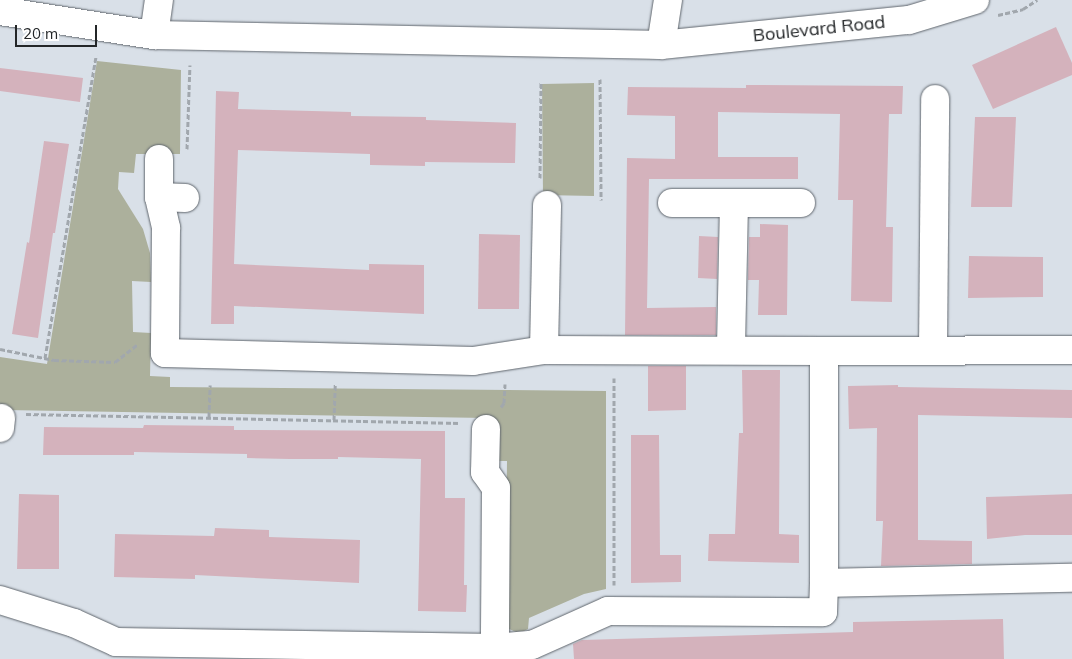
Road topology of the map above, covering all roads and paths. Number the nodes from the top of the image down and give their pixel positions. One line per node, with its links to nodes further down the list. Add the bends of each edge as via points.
1 (159, 0): 5 (street)
2 (668, 0): 6 (street)
3 (975, 0): 6 (street, Boulevard Road, via 909,20)
4 (0, 11): 5 (street, Boulevard Road)
5 (154, 34): 6 (street, Boulevard Road)
6 (660, 46)
7 (96, 55): 28 (path)
8 (190, 65): 12 (path)
9 (600, 79): 15 (path)
10 (541, 81): 14 (path)
11 (935, 99): 26 (street)
12 (186, 150)
13 (159, 159): 27 (street, via 172,198 166,228 165,353 473,361)
14 (543, 194): 21 (street)
15 (601, 200)
16 (734, 202): 17 (street); 18 (street); 23 (street)
17 (672, 203)
18 (801, 203)
19 (139, 343): 28 (path, via 115,362)
20 (0, 349): 28 (path)
21 (544, 350): 22 (street); 27 (street)
22 (602, 350): 23 (street); 37 (path, via 601,362 614,378)
23 (731, 350): 25 (street)
24 (1072, 350): 26 (street)
25 (824, 351): 26 (street); 36 (street)
26 (933, 351)
27 (506, 356): 34 (path, via 504,403)
28 (45, 358)
29 (334, 384): 33 (path)
30 (210, 385): 31 (path)
31 (209, 417): 32 (path); 33 (path)
32 (7, 420)
33 (334, 420): 34 (path)
34 (483, 422): 39 (street, via 485,472 496,488)
35 (1072, 578): 36 (street)
36 (824, 583): 39 (street, via 823,612 608,611 532,645)
37 (614, 595)
38 (0, 600): 40 (street, via 74,623)
39 (495, 648): 40 (street)
40 (116, 650)

